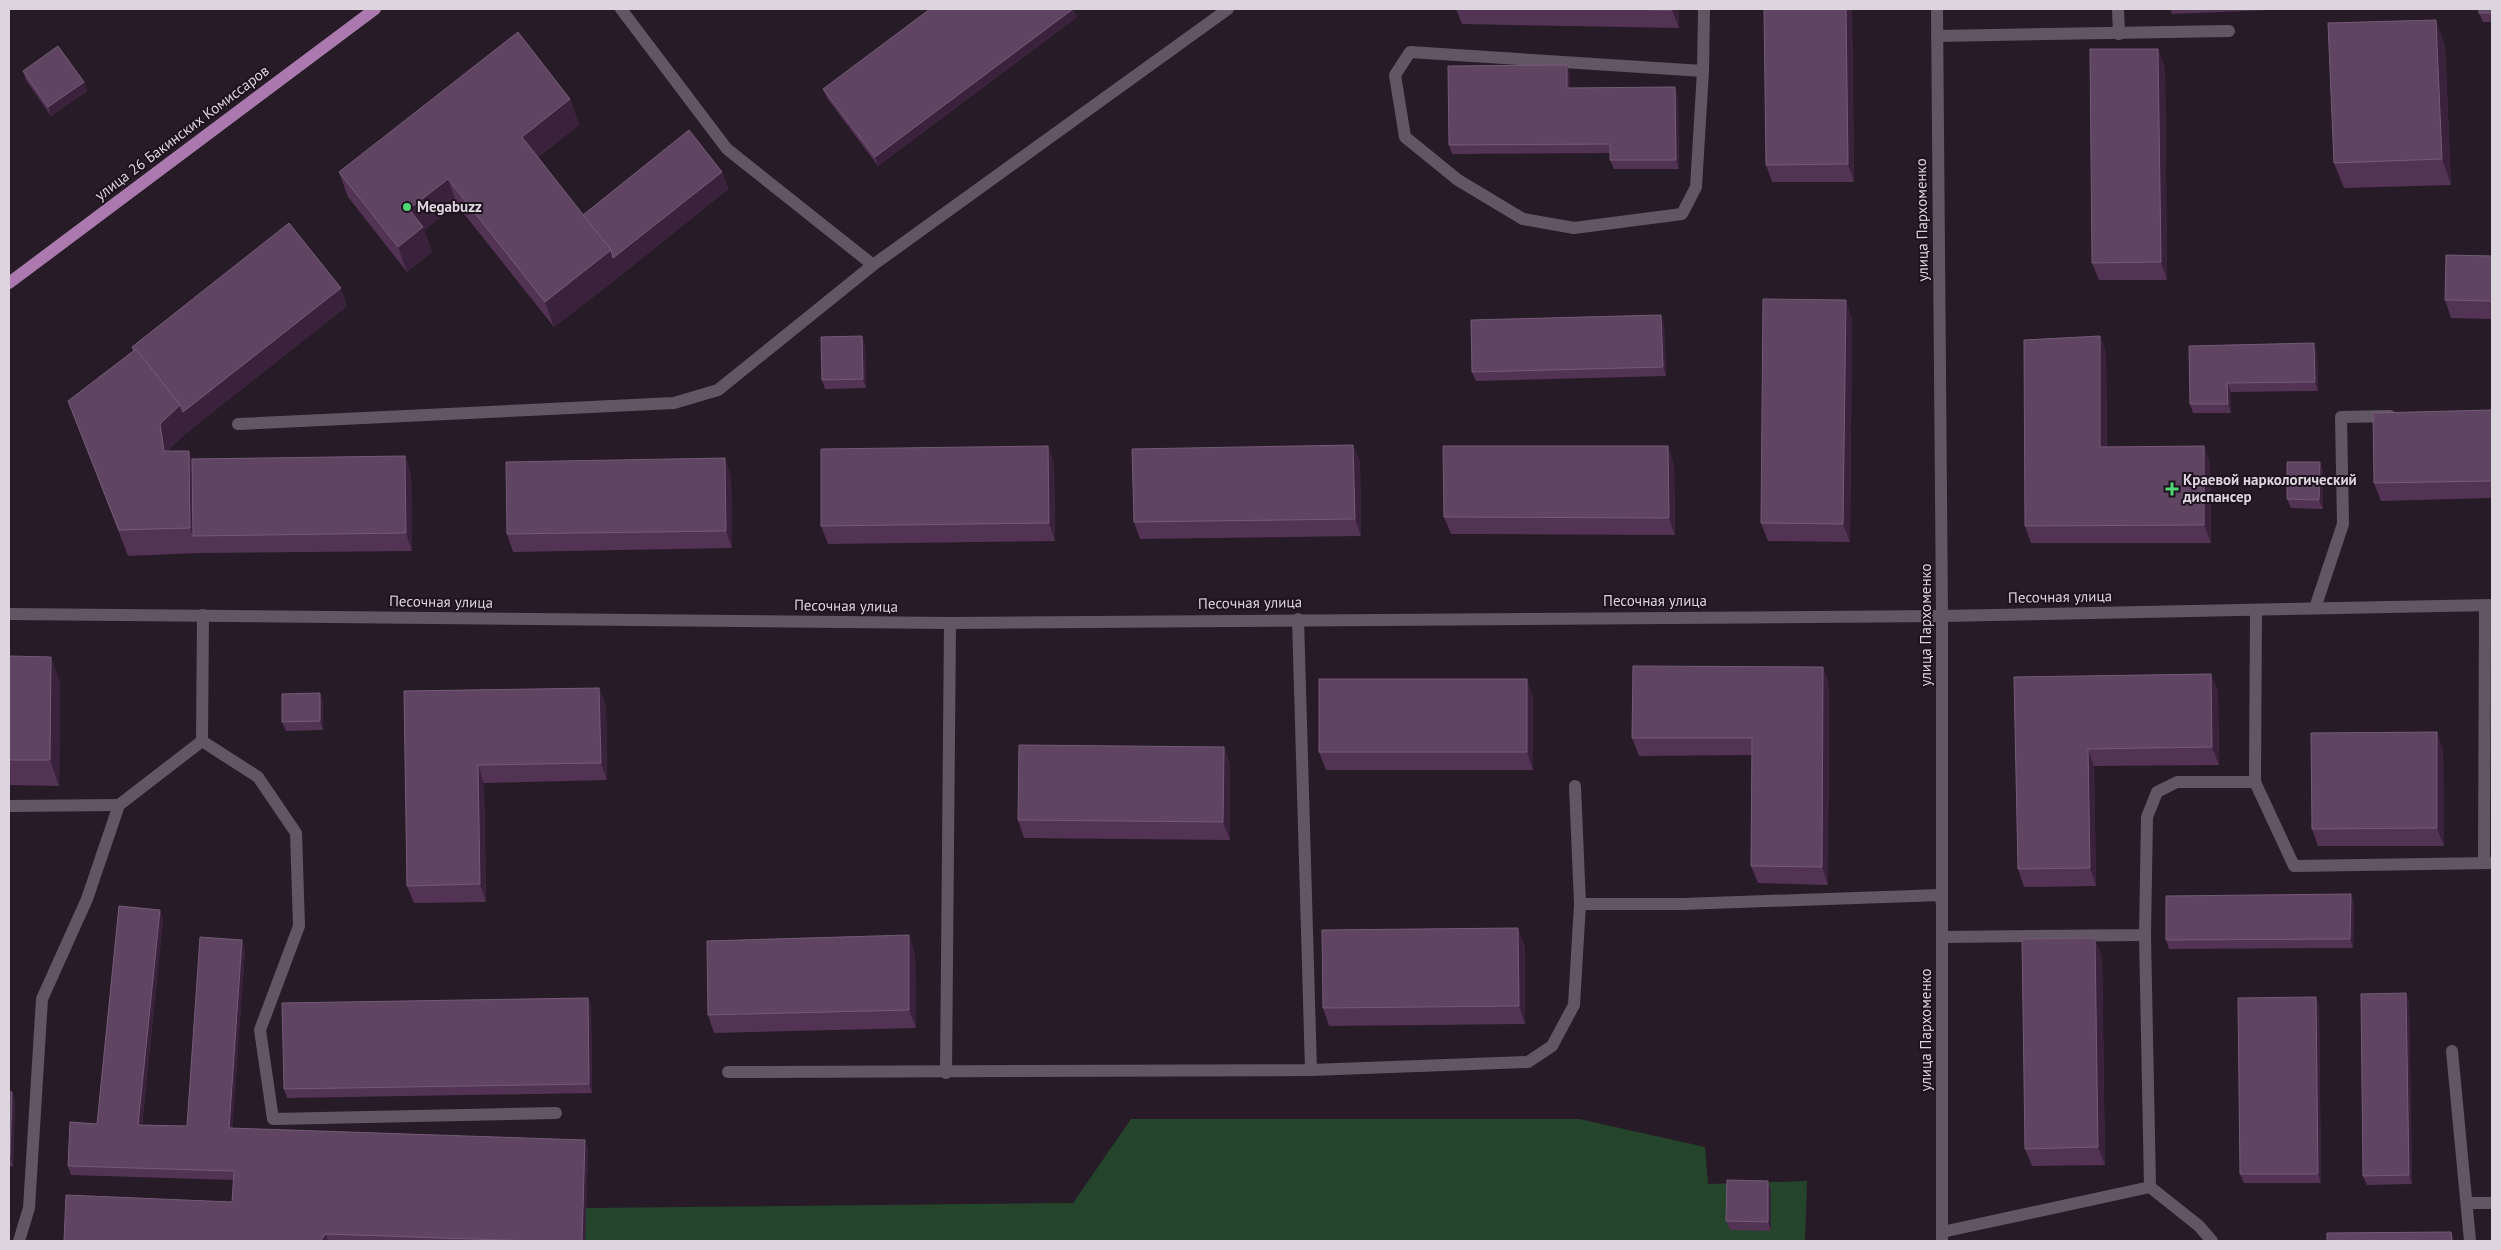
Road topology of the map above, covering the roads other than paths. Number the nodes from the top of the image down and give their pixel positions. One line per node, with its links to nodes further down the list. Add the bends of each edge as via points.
1 (375, 9): 12 (main road, улица 26 Бакинских Комиссаров)
2 (621, 9): 11 (street, via 727,149)
3 (1228, 9): 11 (street)
4 (1704, 9): 10 (street)
5 (1937, 9): 9 (street, улица Пархоменко)
6 (2118, 9): 8 (street)
7 (2229, 31): 8 (street)
8 (2120, 34): 9 (street)
9 (1937, 36): 20 (street, улица Пархоменко)
10 (1703, 71): 10 (street, via 1696,188 1682,214 1574,228 1523,219 1458,180 1405,137 1395,75 1410,52)
11 (873, 265): 14 (street, via 718,390 674,403)
12 (9, 283)
13 (2407, 415): 16 (street, via 2341,417 2343,524)
14 (238, 424)
15 (2489, 606): 16 (street, Песочная улица); 28 (street)
16 (2315, 608): 17 (street, Песочная улица)
17 (2256, 610): 20 (street, Песочная улица); 24 (street)
18 (9, 614): 19 (street, Песочная улица)
19 (203, 616): 22 (street, Песочная улица); 23 (street)
20 (1942, 616): 21 (street, Песочная улица); 29 (street, улица Пархоменко)
21 (1298, 619): 22 (street, Песочная улица); 34 (street)
22 (950, 623): 36 (street)
23 (202, 741): 26 (street); 37 (street, via 258,777 296,833 299,926 260,1030 273,1119)
24 (2255, 782): 28 (street, via 2294,866); 31 (street, via 2177,782 2157,792 2147,817)
25 (1575, 786): 30 (street)
26 (120, 805): 27 (street); 42 (street, via 87,899 42,999 29,1208)
27 (9, 806)
28 (2488, 863)
29 (1941, 895): 30 (street, via 1683,904); 32 (street, улица Пархоменко)
30 (1580, 904): 34 (street, via 1574,1005 1552,1046 1528,1062)
31 (2145, 935): 32 (street); 38 (street)
32 (1942, 938): 41 (street, улица Пархоменко)
33 (2452, 1052): 39 (street)
34 (1310, 1070): 36 (street)
35 (728, 1072): 36 (street)
36 (946, 1073)
37 (556, 1113)
38 (2150, 1187): 41 (street); 43 (street, via 2199,1226)
39 (2467, 1203): 40 (street); 44 (street)
40 (2492, 1203)
41 (1942, 1237)
42 (19, 1241)
43 (2212, 1241)
44 (2470, 1241)

